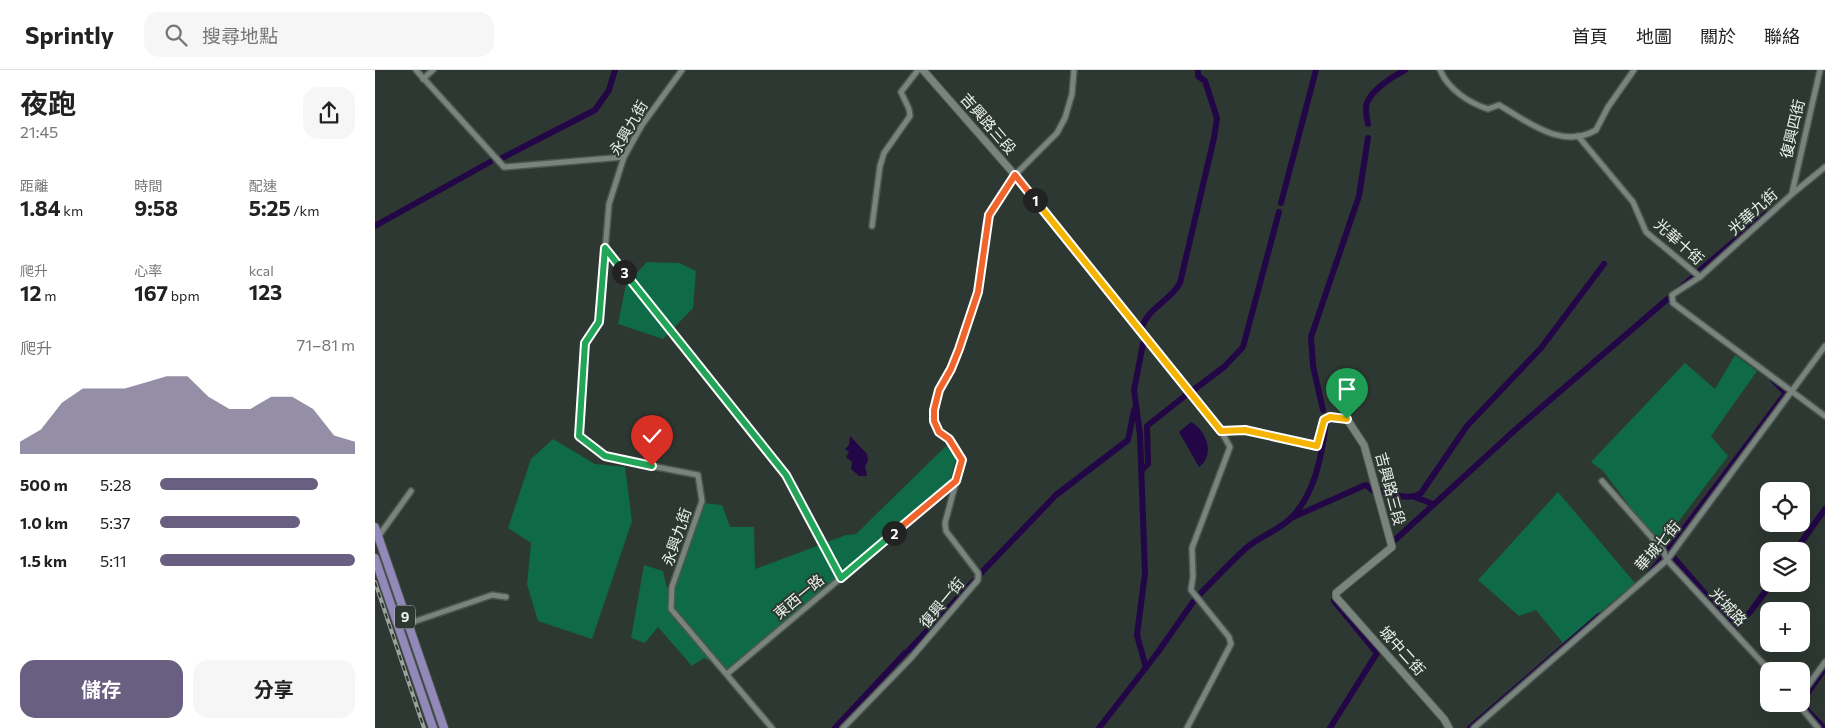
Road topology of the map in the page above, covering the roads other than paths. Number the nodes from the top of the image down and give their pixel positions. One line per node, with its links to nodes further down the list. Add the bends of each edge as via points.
1 (416, 70): 10 (street)
2 (433, 70): 10 (street)
3 (682, 70): 12 (street, 永興九街, via 642,125)
4 (918, 70): 16 (street, via 901,92 910,116 884,152)
5 (923, 70): 14 (street, 吉興路三段)
6 (1073, 70): 14 (street, 復興一街, via 1072,94 1057,133)
7 (1440, 70): 11 (street, via 1451,87 1479,106 1488,109 1499,105 1550,135)
8 (1634, 70): 11 (street, via 1596,130)
9 (1820, 70): 15 (street, 復興四街)
10 (423, 78): 12 (street, via 504,167)
11 (1578, 136): 18 (street, 光華十街, via 1633,202 1646,232)
12 (624, 157): 17 (street, 永興九街, via 609,204)
13 (1825, 167): 15 (street, 光華九街)
14 (1015, 175): 22 (street, 吉興路三段); 23 (street, 復興一街, via 989,215 978,292 934,410 939,432 949,439 962,460)
15 (1791, 194): 18 (street, 光華九街)
16 (872, 226)
17 (605, 248): 30 (street, via 786,475); 37 (street, 永興九街, via 599,322 585,343 579,436 605,456 698,475 702,501 672,587 671,609)
18 (1700, 277): 20 (street, 光華十街, via 1672,295 1673,303)
19 (1825, 346): 20 (street, 華城七街)
20 (1792, 392): 21 (street, 光華十街); 29 (street, 華城七街)
21 (1825, 416)
22 (1221, 431): 31 (street, 吉興路三段, via 1245,430 1317,446 1324,420 1330,417 1347,419 1364,446 1392,547); 44 (street, via 1229,447 1190,555 1191,590 1229,637 1231,644)
23 (956, 481): 30 (street, 東西一路); 43 (street, 復興一街, via 945,523 946,531 977,573 978,580 911,658)
24 (1602, 481): 29 (street, 光城路, via 1663,550)
25 (411, 491): 27 (street)
26 (375, 527): 27 (main road, 9)
27 (379, 537): 33 (main road, 9)
28 (375, 558): 34 (main road, 9)
29 (1667, 560): 35 (street, 光城路); 46 (street, 華城七街)
30 (841, 578): 37 (street, 東西一路)
31 (1336, 593): 45 (street, 城中二街, via 1335,597)
32 (506, 597): 33 (street, via 491,595 416,621)
33 (405, 617): 34 (street); 41 (main road, 9)
34 (396, 620): 40 (main road, 9)
35 (1761, 662)
36 (1825, 662): 38 (street)
37 (727, 674): 42 (street, 永興九街)
38 (1810, 683)
39 (1805, 712): 47 (street)
40 (433, 728)
41 (443, 728)
42 (772, 728)
43 (843, 728)
44 (1187, 728)
45 (1449, 728)
46 (1474, 728)
47 (1818, 728)

